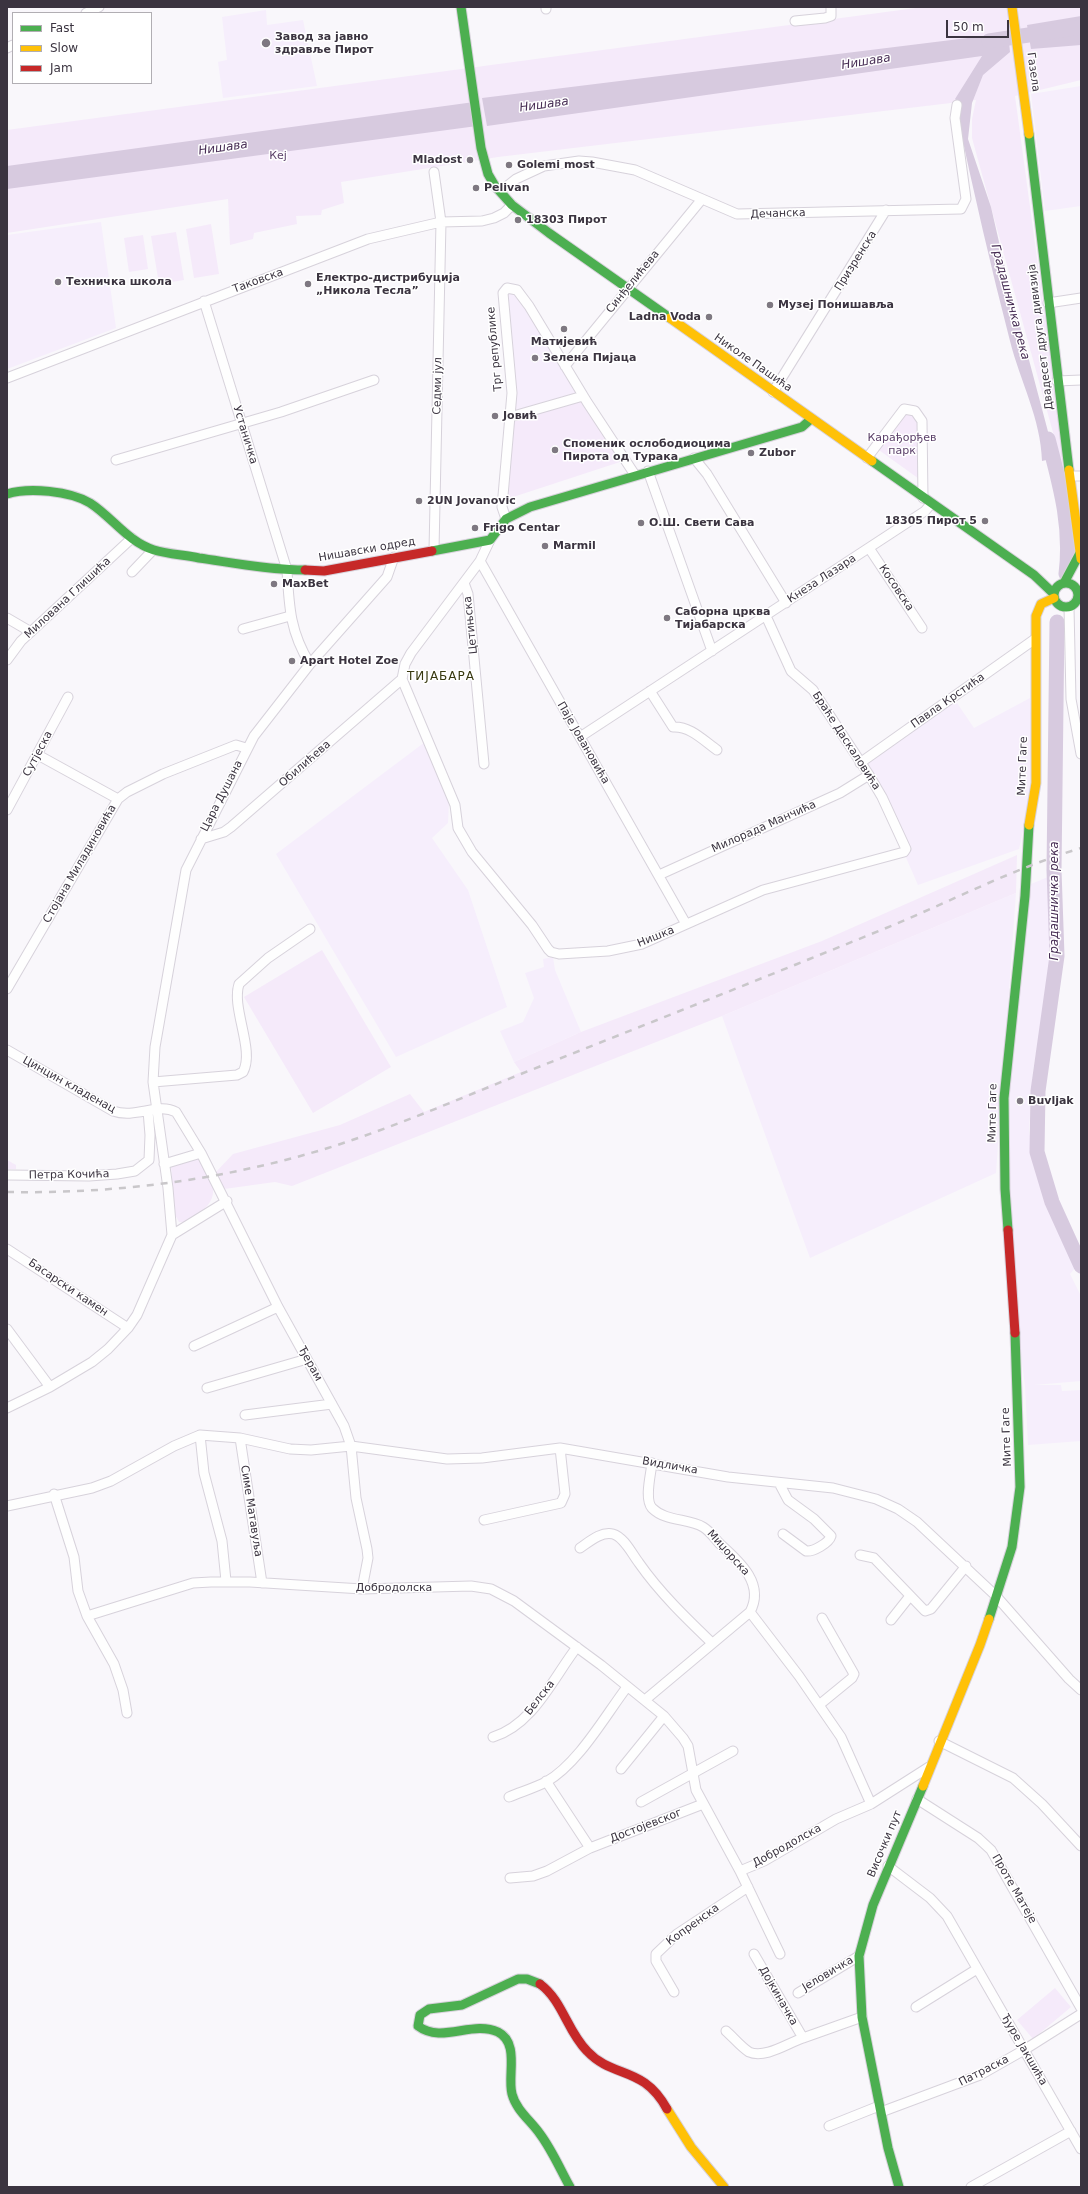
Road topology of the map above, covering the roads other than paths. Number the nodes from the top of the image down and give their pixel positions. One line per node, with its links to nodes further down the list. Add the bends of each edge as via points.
1 (99, 7): 5 (street)
2 (462, 7): 12 (main road, Николе Пашића, via 470,82 481,148 492,181)
3 (831, 7): 6 (street, via 831,16)
4 (1012, 7): 8 (main road, Газела)
5 (88, 12)
6 (795, 21)
7 (957, 105): 13 (street, Дечанска, via 955,118 966,199 961,209)
8 (1027, 117): 18 (main road, Двадесет друга дивизија)
9 (434, 172): 14 (street, Седми јул)
10 (506, 187): 11 (street, Дечанска, via 516,179 544,166 580,161 635,170)
11 (702, 199): 13 (street, Дечанска, via 737,214 749,215); 15 (street, Синђелићева)
12 (512, 205): 14 (street, Таковска, via 504,213 482,221); 15 (main road, Николе Пашића)
13 (886, 210): 24 (street, Призренска)
14 (441, 222): 17 (street, Таковска, via 368,239); 44 (street, Седми јул)
15 (628, 289): 19 (street, Синђелићева); 24 (main road, Николе Пашића)
16 (1081, 298): 18 (street)
17 (204, 301): 20 (street, Таковска); 28 (street, Устаничка)
18 (1048, 302): 23 (main road, Двадесет друга дивизија)
19 (565, 366): 25 (street, Трг републике); 26 (street, Трг републике, via 530,306 517,290 507,288 503,293 511,378)
20 (7, 378)
21 (374, 380): 28 (street)
22 (1081, 380): 23 (street)
23 (1058, 381): 34 (main road, Двадесет друга дивизија)
24 (773, 392): 27 (main road, Николе Пашића)
25 (583, 396): 26 (street); 33 (street, Трг републике)
26 (510, 417): 39 (street, Трг републике, via 502,507)
27 (811, 419): 29 (main road, via 802,427); 30 (main road, Николе Пашића)
28 (241, 424): 31 (street); 48 (street, Устаничка)
29 (694, 458): 32 (main road); 57 (street, via 707,474)
30 (867, 458): 37 (main road, Николе Пашића); 37 (street, via 904,409 915,411 922,421)
31 (116, 460)
32 (648, 471): 33 (main road); 68 (street)
33 (635, 475): 39 (main road, via 530,507)
34 (1071, 476): 35 (street); 45 (main road, Двадесет друга дивизија)
35 (1081, 476)
36 (9, 491): 40 (main road, Нишавски одред, via 45,491 75,497 102,512)
37 (923, 498): 38 (main road, Николе Пашића)
38 (931, 504): 42 (street, Кнеза Лазара); 51 (main road, Николе Пашића)
39 (506, 519): 41 (main road)
40 (132, 538): 43 (main road, Нишавски одред); 66 (street, Милована Глишића)
41 (490, 540): 44 (main road, Нишавски одред); 47 (street)
42 (869, 548): 57 (street, Кнеза Лазара); 63 (street, Косовска)
43 (153, 550): 48 (main road, Нишавски одред); 49 (street)
44 (434, 550): 46 (main road, Нишавски одред)
45 (1081, 556): 53 (main road, Двадесет друга дивизија)
46 (394, 557): 48 (main road, Нишавски одред, via 324,571); 70 (street, Цара Душана, via 386,577)
47 (480, 561): 52 (street); 74 (street, Паје Јовановића)
48 (287, 570): 60 (street, Устаничка)
49 (132, 572)
50 (1081, 580): 54 (main road)
51 (1039, 581): 53 (main road, Николе Пашића, via 1044,578); 55 (main road, Николе Пашића); 56 (main road)
52 (464, 583): 71 (street, via 410,653); 80 (street, Цетињска, via 468,594)
53 (1062, 584): 54 (main road, Николе Пашића, via 1072,584); 55 (main road, Двадесет друга дивизија)
54 (1079, 595): 58 (main road)
55 (1054, 596): 56 (main road); 58 (main road, Николе Пашића)
56 (1044, 602): 64 (main road, Мите Гаге, via 1037,611)
57 (786, 603): 61 (street, Кнеза Лазара)
58 (1068, 606): 59 (main road); 64 (main road, via 1047,612); 77 (street, via 1071,699)
59 (1080, 611)
60 (290, 616): 65 (street); 70 (street, Устаничка, via 294,632)
61 (766, 616): 68 (street, Кнеза Лазара); 79 (street, Браће Даскаловића, via 791,671 813,690)
62 (7, 618): 66 (street)
63 (922, 628)
64 (1036, 628): 67 (main road, Мите Гаге)
65 (242, 630)
66 (31, 632): 69 (street, Милована Глишића)
67 (1035, 639): 79 (street, Павла Крстића); 126 (main road, Мите Гаге, via 1036,783 1028,831 1025,896 1006,1068 1004,1112 1005,1189 1014,1316 1020,1487 1012,1547)
68 (712, 651): 72 (street, Кнеза Лазара)
69 (7, 660)
70 (310, 664): 75 (street, Цара Душана, via 270,713)
71 (402, 679): 84 (street, Обилићева, via 231,827 224,832); 87 (street, Нишка, via 455,805 458,828 472,852 529,920 551,952 577,954 616,950 642,944)
72 (650, 691): 74 (street, Кнеза Лазара); 76 (street, via 673,726 683,726)
73 (68, 697): 78 (street, Сутјеска)
74 (580, 737): 86 (street, Паје Јовановића)
75 (246, 748): 82 (street, Стојана Миладиновића, via 236,745 197,760); 84 (street, Цара Душана)
76 (717, 750)
77 (1081, 754)
78 (38, 755): 82 (street); 83 (street, Сутјеска)
79 (860, 763): 81 (street, Браће Даскаловића)
80 (484, 764)
81 (869, 776): 85 (street, Браће Даскаловића, via 906,845); 86 (street, Милорада Манчића, via 840,793)
82 (118, 799): 89 (street, Стојана Миладиновића)
83 (7, 810)
84 (201, 838): 91 (street, Цара Душана, via 186,870 155,1047)
85 (904, 852): 87 (street, Нишка, via 763,890)
86 (659, 875): 87 (street, Паје Јовановића)
87 (686, 924)
88 (310, 929): 91 (street, via 268,958 239,984 246,1062 243,1072 237,1075)
89 (7, 990)
90 (7, 1050): 92 (street, Цинцин кладенац, via 113,1111 130,1114)
91 (153, 1082): 92 (street, Цара Душана)
92 (152, 1110): 93 (street, via 169,1109 176,1112); 94 (street); 95 (street, Петра Кочића, via 149,1160 136,1171 89,1176)
93 (201, 1153): 94 (street); 96 (street, Ђерам)
94 (164, 1164): 97 (street)
95 (7, 1175)
96 (227, 1202): 97 (street); 99 (street, Ђерам)
97 (172, 1235): 100 (street, via 147,1294)
98 (7, 1249): 100 (street, Басарски камен)
99 (278, 1307): 102 (street); 103 (street, Ђерам)
100 (128, 1328): 104 (street, via 92,1362)
101 (7, 1329): 104 (street)
102 (194, 1346)
103 (306, 1359): 105 (street); 106 (street, Ђерам)
104 (50, 1387): 107 (street)
105 (207, 1388)
106 (332, 1404): 108 (street); 111 (street, Ђерам)
107 (7, 1408)
108 (245, 1415)
109 (200, 1435): 110 (street, Видличка); 115 (street, via 174,1446 111,1481 92,1488); 122 (street, via 204,1473 222,1542)
110 (240, 1438): 111 (street, Видличка, via 297,1449); 123 (street, Симе Матавуља)
111 (351, 1446): 112 (street, Видличка, via 447,1459 482,1458); 124 (street, Ђерам, via 352,1476 368,1554)
112 (560, 1448): 113 (street, Видличка); 117 (street, via 564,1494 561,1502)
113 (652, 1463): 114 (street, Видличка, via 728,1477); 127 (street, Миџорска, via 649,1501 652,1508 664,1515 704,1527 734,1556 744,1568 754,1589 754,1604)
114 (780, 1483): 118 (street, via 788,1500 831,1536 829,1541 806,1552); 121 (street, Видличка, via 833,1488 888,1504 917,1522)
115 (54, 1494): 116 (street); 128 (street, via 71,1545 78,1591)
116 (7, 1506)
117 (484, 1520)
118 (783, 1534)
119 (580, 1548): 131 (street, via 606,1533 622,1539 670,1602)
120 (860, 1555): 125 (street, via 874,1558)
121 (966, 1566): 125 (street, via 929,1610 924,1610); 126 (street, Видличка)
122 (226, 1582): 123 (street, Добродолска); 128 (street, Добродолска, via 193,1583)
123 (262, 1583): 124 (street, Добродолска)
124 (362, 1589): 132 (street, Добродолска, via 472,1586 491,1589 514,1601)
125 (910, 1596): 130 (street)
126 (996, 1596): 134 (street, Видличка, via 1068,1679); 140 (main road, Височки пут, via 980,1645)
127 (750, 1612): 131 (street); 136 (street)
128 (87, 1616): 137 (street, via 114,1664)
129 (822, 1618): 136 (street, via 854,1674)
130 (891, 1620)
131 (712, 1643): 135 (street)
132 (577, 1647): 133 (street, Добродолска); 139 (street, Белска, via 533,1709 508,1731)
133 (627, 1687): 135 (street, Добродолска); 145 (street, via 574,1757)
134 (1081, 1690)
135 (645, 1700): 138 (street, Добродолска)
136 (818, 1704): 150 (street, via 840,1737)
137 (127, 1713)
138 (664, 1716): 143 (street); 144 (street, Добродолска, via 684,1738)
139 (493, 1737)
140 (939, 1741): 142 (main road, Височки пут); 151 (street, via 1013,1778 1042,1804)
141 (733, 1751): 144 (street)
142 (929, 1767): 147 (main road, Височки пут); 150 (street, Добродолска)
143 (621, 1769)
144 (693, 1772): 148 (street); 149 (street, Добродолска, via 696,1790)
145 (546, 1781): 146 (street); 152 (street)
146 (509, 1797)
147 (917, 1799): 153 (main road, Височки пут); 164 (street, Проте Матеје, via 978,1838 991,1850)
148 (641, 1802)
149 (703, 1804): 152 (street, Достојевског); 154 (street, Добродолска)
150 (871, 1804): 154 (street, Добродолска, via 836,1819)
151 (1081, 1846)
152 (590, 1848): 155 (street, Достојевског, via 547,1871 532,1876)
153 (888, 1866): 159 (main road, Височки пут, via 873,1905); 160 (street, Ђуре Јакшића, via 943,1911)
154 (740, 1871): 156 (street)
155 (510, 1878)
156 (748, 1887): 158 (street); 161 (street, Копренска, via 677,1934 658,1952 656,1961)
157 (754, 1954): 168 (street, Дојкиначка)
158 (780, 1954)
159 (859, 1956): 162 (street, Јеловичка); 166 (main road, Височки пут)
160 (978, 1969): 163 (street); 169 (street, Ђуре Јакшића)
161 (674, 1992)
162 (798, 1993)
163 (916, 2007)
164 (1081, 2008)
165 (1081, 2014): 169 (street, Патраска)
166 (862, 2016): 168 (street, Дојкиначка); 170 (main road, Височки пут)
167 (726, 2031): 168 (street, Дојкиначка, via 746,2050 757,2054)
168 (803, 2038)
169 (1024, 2050): 170 (street, Патраска, via 966,2081); 172 (street, Ђуре Јакшића)
170 (880, 2109): 171 (street, Патраска); 176 (main road, Височки пут)
171 (830, 2126)
172 (1071, 2131): 173 (street, Ђуре Јакшића); 177 (street)
173 (1081, 2149)
174 (570, 2187): 175 (main road, via 550,2149 518,2108 510,2081 509,2047 502,2034 492,2029 429,2033 418,2026 420,2014 430,2009 470,2004 516,1980 525,1979 539,1983 556,1999 579,2043 587,2052 604,2064 639,2078 655,2091 695,2152)
175 (724, 2187)
176 (899, 2187)
177 (971, 2187)

